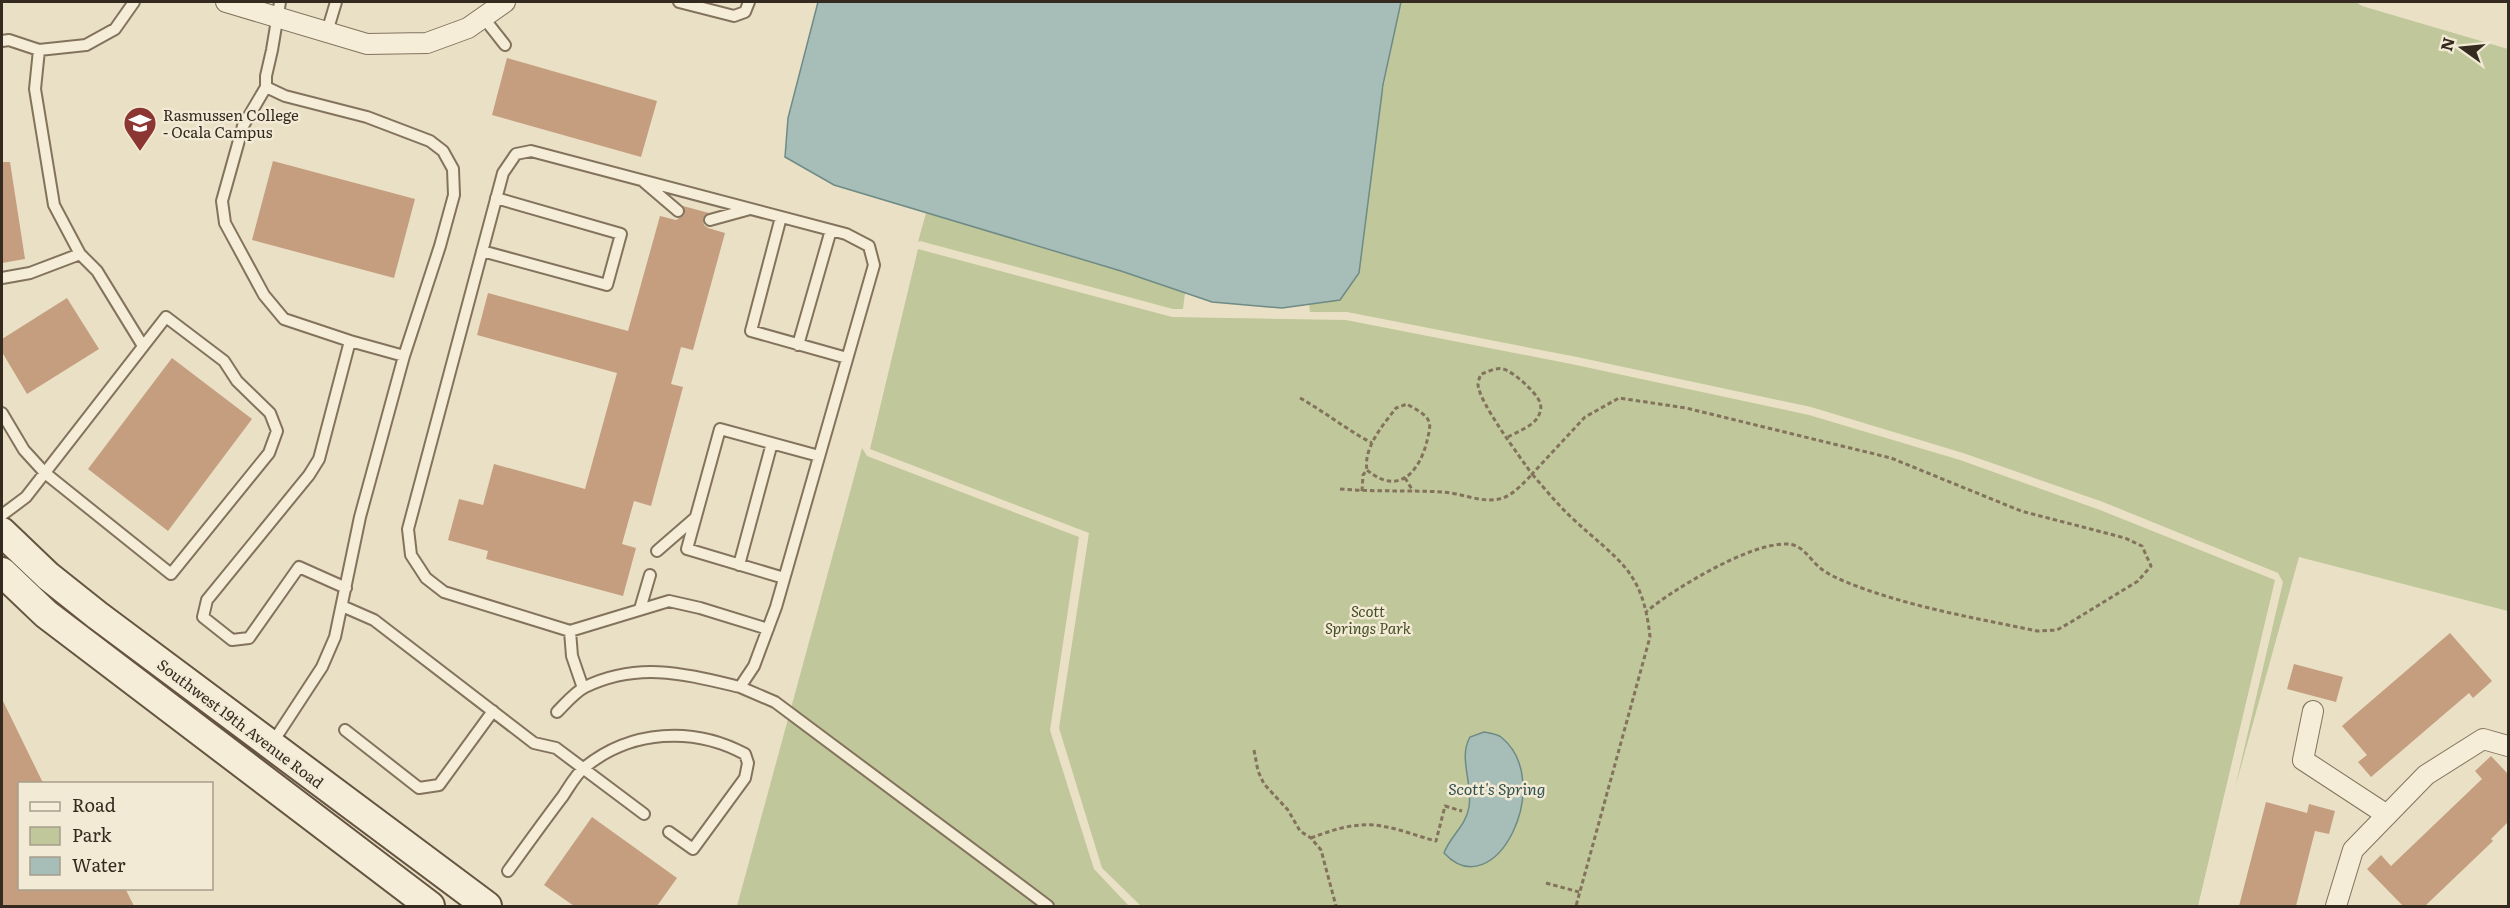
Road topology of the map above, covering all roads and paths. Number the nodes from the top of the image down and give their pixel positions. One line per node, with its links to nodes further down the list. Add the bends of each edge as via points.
1 (134, 2): 12 (lane, via 115,29 86,45)
2 (226, 2): 7 (street)
3 (336, 2): 9 (lane)
4 (506, 2): 8 (street)
5 (679, 2): 6 (lane, via 734,16 745,12)
6 (748, 2)
7 (278, 9): 9 (street); 13 (lane)
8 (483, 17): 9 (street, via 468,28 427,43 367,44); 11 (lane)
9 (327, 32)
10 (2, 41): 12 (lane)
11 (505, 45)
12 (39, 50): 22 (lane, via 35,89 54,205)
13 (266, 87): 24 (lane, via 243,126 222,201 225,223 264,295 284,319); 27 (lane, via 285,96 367,117 430,141 443,151 453,169 454,195 446,226)
14 (642, 180): 15 (lane, via 531,151 516,154 503,173); 16 (lane); 17 (lane)
15 (496, 198): 21 (lane); 21 (lane, via 621,234 607,285)
16 (751, 209): 18 (lane); 19 (lane)
17 (678, 211)
18 (781, 217): 20 (lane); 25 (lane, via 751,331)
19 (710, 220)
20 (831, 230): 25 (lane); 28 (lane, via 869,246 874,265)
21 (482, 251): 55 (lane, via 408,529 411,555 426,578 444,592)
22 (81, 254): 23 (lane, via 30,273); 26 (lane, via 97,271)
23 (2, 278)
24 (350, 341): 27 (lane); 50 (lane, via 319,459 207,600 202,617 232,640 249,638 299,567)
25 (798, 345): 28 (lane)
26 (143, 346): 36 (lane); 36 (lane, via 166,317 224,361 237,381 270,413 277,431 269,453 171,574)
27 (404, 356): 50 (lane, via 360,518)
28 (847, 358): 34 (lane)
29 (1300, 398): 33 (path)
30 (2, 413): 36 (lane, via 24,450)
31 (1508, 437): 31 (path, via 1481,396 1481,375 1492,370 1503,369 1516,375 1541,405 1535,422); 37 (path)
32 (772, 443): 34 (lane); 43 (lane, via 720,429); 46 (lane)
33 (1372, 443): 35 (path); 38 (path, via 1401,405 1407,404 1427,418 1430,422 1422,458 1417,469)
34 (819, 456): 49 (lane)
35 (1367, 470): 38 (path, via 1383,480); 40 (path)
36 (45, 473): 42 (lane, via 26,496)
37 (1532, 474): 41 (path, via 1501,499); 53 (path, via 1570,516 1620,560 1634,578); 53 (path, via 1585,417 1619,398 1686,408 1891,458 2021,511 2125,538 2142,546 2151,566 2138,581 2057,630 2037,631 1890,598 1848,583 1820,568 1803,549 1787,544 1752,550 1665,597)
38 (1405, 478): 41 (path)
39 (1340, 489): 40 (path)
40 (1362, 491): 41 (path)
41 (1413, 491)
42 (2, 515)
43 (696, 517): 45 (lane); 46 (lane, via 687,549)
44 (2, 532): 63 (main road, Southwest 19th Avenue Road, via 97,615)
45 (657, 550)
46 (739, 565): 49 (lane)
47 (2, 572): 74 (main road, Southwest 19th Avenue Road, via 46,614)
48 (650, 575): 52 (lane)
49 (784, 578): 54 (lane)
50 (346, 588): 51 (lane)
51 (342, 606): 58 (lane, via 374,620); 63 (lane, via 335,637 322,667)
52 (640, 609): 54 (lane, via 669,601); 55 (lane)
53 (1647, 611): 73 (path, via 1650,637)
54 (768, 629): 56 (lane)
55 (570, 631): 57 (lane, via 572,656)
56 (740, 687): 57 (lane, via 680,673 631,671); 76 (lane, via 775,702)
57 (583, 688): 60 (lane)
58 (493, 711): 61 (lane, via 439,785 419,788); 65 (lane, via 534,743 556,748)
59 (2313, 711): 68 (street, via 2303,760)
60 (557, 712)
61 (345, 730)
62 (2507, 740): 68 (street, via 2483,739 2426,775)
63 (271, 745): 75 (main road, Southwest 19th Avenue Road)
64 (1254, 750): 70 (path, via 1261,779 1300,831)
65 (583, 768): 67 (lane); 69 (lane, via 641,738 680,735 708,739 745,754 745,778 693,849); 71 (lane)
66 (1462, 810): 70 (path, via 1446,806 1436,841 1397,829 1363,825)
67 (644, 814)
68 (2387, 815): 79 (street, via 2352,850)
69 (669, 832)
70 (1311, 838): 77 (path, via 1321,850)
71 (508, 871)
72 (1546, 883): 73 (path)
73 (1580, 892): 78 (path)
74 (430, 906)
75 (487, 906)
76 (1048, 906)
77 (1336, 906)
78 (1576, 906)
79 (2336, 906)

